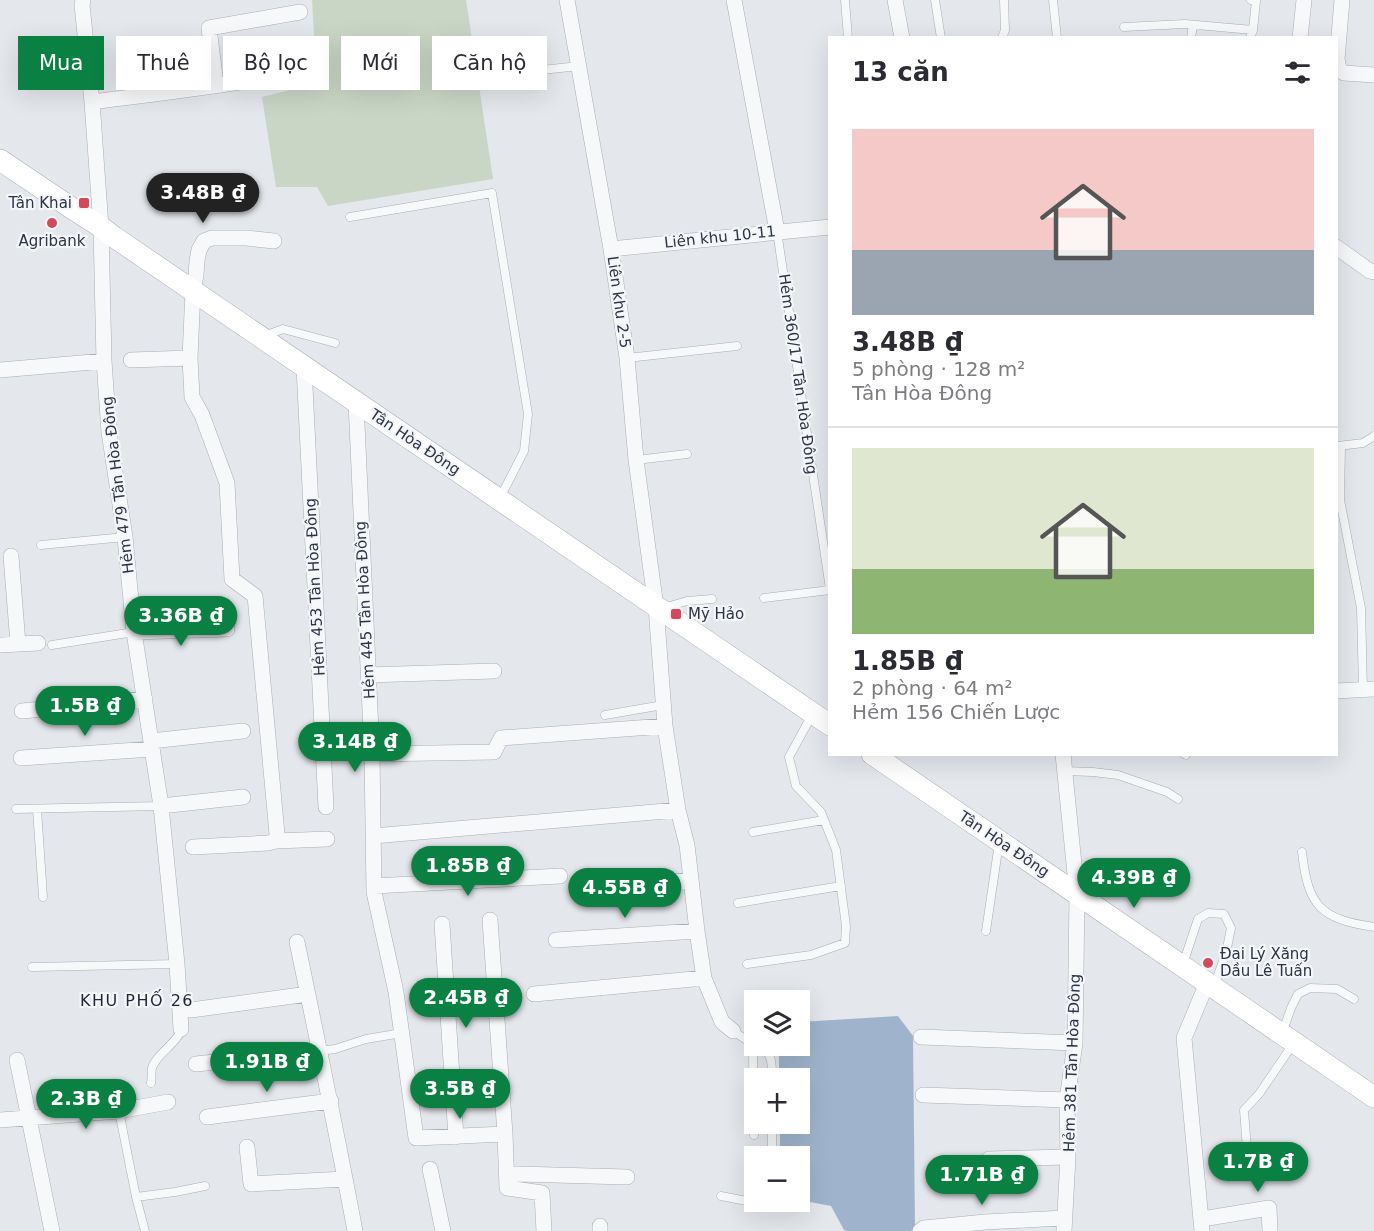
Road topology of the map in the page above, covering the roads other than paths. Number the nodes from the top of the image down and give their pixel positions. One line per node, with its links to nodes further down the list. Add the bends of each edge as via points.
1 (83, 0): 30 (street, Hẻm 479 Tân Hòa Đông)
2 (567, 0): 25 (street, Liên khu 2-5)
3 (734, 0): 35 (street)
4 (845, 0): 16 (lane)
5 (896, 0): 17 (street)
6 (935, 0): 18 (lane)
7 (1004, 0): 19 (lane)
8 (1053, 0): 20 (lane)
9 (1254, 0): 15 (lane)
10 (1304, 0): 22 (street)
11 (1342, 0): 23 (street)
12 (300, 12): 29 (street, via 209,28)
13 (1192, 25): 14 (lane); 15 (lane); 21 (lane)
14 (1124, 27)
15 (1251, 34)
16 (848, 36)
17 (902, 36)
18 (941, 36)
19 (1003, 36)
20 (1057, 36)
21 (1191, 36)
22 (1300, 36)
23 (1338, 47)
24 (1338, 64): 27 (street, via 1344,73)
25 (579, 66): 26 (lane); 38 (street, Liên khu 2-5)
26 (547, 69)
27 (1374, 75)
28 (223, 84): 29 (street)
29 (216, 85): 30 (street)
30 (92, 102): 33 (street, Hẻm 479 Tân Hòa Đông)
31 (0, 160): 33 (street, Tân Hòa Đông)
32 (350, 217): 55 (lane, via 492,194 528,414 524,451)
33 (101, 226): 40 (street, Tân Hòa Đông); 46 (street, Hẻm 479 Tân Hòa Đông)
34 (828, 226): 35 (street, Liên khu 10-11)
35 (777, 231): 38 (street, Liên khu 10-11); 59 (lane, Hẻm 360/17 Tân Hòa Đông)
36 (274, 241): 40 (street, via 204,241)
37 (1338, 247): 39 (street)
38 (611, 249): 45 (street, Liên khu 2-5)
39 (1374, 272)
40 (193, 290): 41 (street, Tân Hòa Đông); 44 (street)
41 (260, 337): 42 (lane, via 283,329); 48 (street, Tân Hòa Đông)
42 (335, 343)
43 (737, 346): 45 (lane)
44 (190, 358): 47 (street); 97 (street, via 192,397 227,483 232,579 255,596)
45 (627, 358): 54 (street, Liên khu 2-5)
46 (104, 360): 49 (street); 56 (street, Hẻm 479 Tân Hòa Đông, via 109,432)
47 (131, 360)
48 (304, 367): 50 (street, Tân Hòa Đông); 89 (street, Hẻm 453 Tân Hòa Đông)
49 (0, 369)
50 (356, 402): 55 (street, Tân Hòa Đông); 70 (street, Hẻm 445 Tân Hòa Đông)
51 (1374, 436): 52 (lane, via 1363,443)
52 (1339, 446): 71 (lane, via 1340,500 1360,608)
53 (687, 454): 54 (lane)
54 (636, 460): 63 (street, Liên khu 2-5)
55 (499, 500): 63 (street, Tân Hòa Đông)
56 (124, 537): 57 (lane); 65 (street, Hẻm 479 Tân Hòa Đông)
57 (41, 545)
58 (11, 556): 66 (street)
59 (828, 575)
60 (828, 589): 61 (lane, Hẻm 360/17 Tân Hòa Đông)
61 (764, 598)
62 (712, 599): 63 (lane)
63 (657, 608): 74 (street, Liên khu 2-5); 77 (street, Tân Hòa Đông)
64 (227, 629): 65 (street)
65 (134, 632): 67 (lane); 73 (street, Hẻm 479 Tân Hòa Đông)
66 (18, 644): 67 (street); 68 (street)
67 (45, 644)
68 (0, 645)
69 (494, 671): 70 (street)
70 (368, 675): 81 (street, Hẻm 445 Tân Hòa Đông)
71 (1368, 689): 72 (street)
72 (1338, 691)
73 (145, 699): 75 (street); 80 (street, Hẻm 479 Tân Hòa Đông)
74 (663, 705): 76 (lane); 78 (street, Liên khu 2-5)
75 (22, 711)
76 (605, 715)
77 (821, 719): 93 (lane, via 789,757 796,786)
78 (665, 726): 81 (street, via 501,738 494,752); 92 (street, Liên khu 2-5)
79 (243, 731): 80 (street)
80 (152, 745): 84 (street); 88 (street, Hẻm 479 Tân Hòa Đông)
81 (372, 754): 95 (street, Hẻm 445 Tân Hòa Đông)
82 (1063, 756): 85 (street, Hẻm 381 Tân Hòa Đông)
83 (879, 757): 98 (street, Tân Hòa Đông)
84 (21, 758)
85 (1065, 771): 87 (lane, via 1118,776); 106 (street, Hẻm 381 Tân Hòa Đông)
86 (243, 796): 88 (street)
87 (1178, 799)
88 (161, 806): 91 (lane); 116 (street, Hẻm 479 Tân Hòa Đông)
89 (326, 807)
90 (16, 809): 91 (lane)
91 (38, 809): 107 (lane)
92 (678, 810): 95 (street); 102 (street, Liên khu 2-5)
93 (824, 820): 94 (lane); 104 (lane, via 836,850)
94 (753, 832)
95 (373, 836): 103 (street, Hẻm 445 Tân Hòa Đông)
96 (327, 839): 97 (street)
97 (276, 841): 99 (street)
98 (1000, 841): 106 (street, Tân Hòa Đông); 113 (lane)
99 (193, 847)
100 (1302, 852): 111 (lane, via 1307,884 1316,904 1349,923)
101 (560, 876): 103 (street)
102 (691, 880): 105 (street); 112 (street, Liên khu 2-5)
103 (374, 886): 128 (street, Hẻm 445 Tân Hòa Đông)
104 (841, 886): 108 (lane); 117 (lane, via 845,943 811,955)
105 (591, 891)
106 (1077, 894): 118 (street, Tân Hòa Đông); 132 (street, Hẻm 381 Tân Hòa Đông)
107 (43, 897)
108 (738, 903)
109 (490, 920): 147 (street)
110 (442, 924): 149 (street)
111 (1374, 927)
112 (697, 931): 114 (street); 120 (street, Liên khu 2-5)
113 (986, 931)
114 (556, 940)
115 (297, 942): 122 (street)
116 (177, 964): 119 (lane); 126 (street, Hẻm 479 Tân Hòa Đông)
117 (747, 964)
118 (1182, 966): 121 (street, Tân Hòa Đông); 121 (lane, via 1198,919 1208,913 1224,914 1231,928 1226,953)
119 (32, 967)
120 (704, 978): 123 (street); 127 (street, Liên khu 2-5, via 722,1022)
121 (1210, 985): 131 (street, Tân Hòa Đông); 163 (street, via 1184,1038)
122 (308, 994): 125 (street); 133 (street)
123 (534, 994)
124 (1354, 999): 131 (lane, via 1337,989 1310,988 1298,994 1291,1008)
125 (191, 1010)
126 (181, 1029): 137 (lane, via 153,1067)
127 (733, 1031): 130 (lane)
128 (402, 1033): 133 (lane); 149 (street, Hẻm 445 Tân Hòa Đông, via 416,1138)
129 (921, 1037): 132 (street)
130 (744, 1038)
131 (1288, 1038): 139 (street, Tân Hòa Đông); 151 (lane, via 1289,1050 1244,1110)
132 (1075, 1043): 140 (street, Hẻm 381 Tân Hòa Đông)
133 (319, 1051): 136 (street); 141 (street)
134 (753, 1056): 148 (lane)
135 (17, 1060): 145 (street)
136 (196, 1064)
137 (151, 1083)
138 (923, 1095): 140 (street)
139 (1374, 1096)
140 (1067, 1100): 152 (street, Hẻm 381 Tân Hòa Đông)
141 (330, 1101): 144 (street); 157 (street)
142 (168, 1102): 143 (street)
143 (119, 1111): 145 (street); 160 (lane)
144 (207, 1117)
145 (29, 1118): 146 (street); 165 (street)
146 (0, 1120)
147 (505, 1134): 149 (street); 155 (street)
148 (754, 1135)
149 (456, 1137)
150 (247, 1147): 157 (street, via 251,1184)
151 (1247, 1149)
152 (1068, 1157): 153 (street); 162 (street, Hẻm 381 Tân Hòa Đông)
153 (989, 1158)
154 (430, 1169): 168 (street)
155 (507, 1176): 156 (street); 169 (street, via 507,1188 542,1193)
156 (627, 1177)
157 (345, 1179): 167 (street)
158 (204, 1186): 160 (lane)
159 (720, 1196): 161 (lane)
160 (136, 1197): 166 (lane)
161 (744, 1201)
162 (1064, 1225): 164 (street)
163 (1202, 1225): 171 (street, via 1269,1208)
164 (986, 1227): 170 (street)
165 (52, 1231)
166 (145, 1231)
167 (355, 1231)
168 (443, 1231)
169 (543, 1231)
170 (920, 1231)
171 (1269, 1231)

